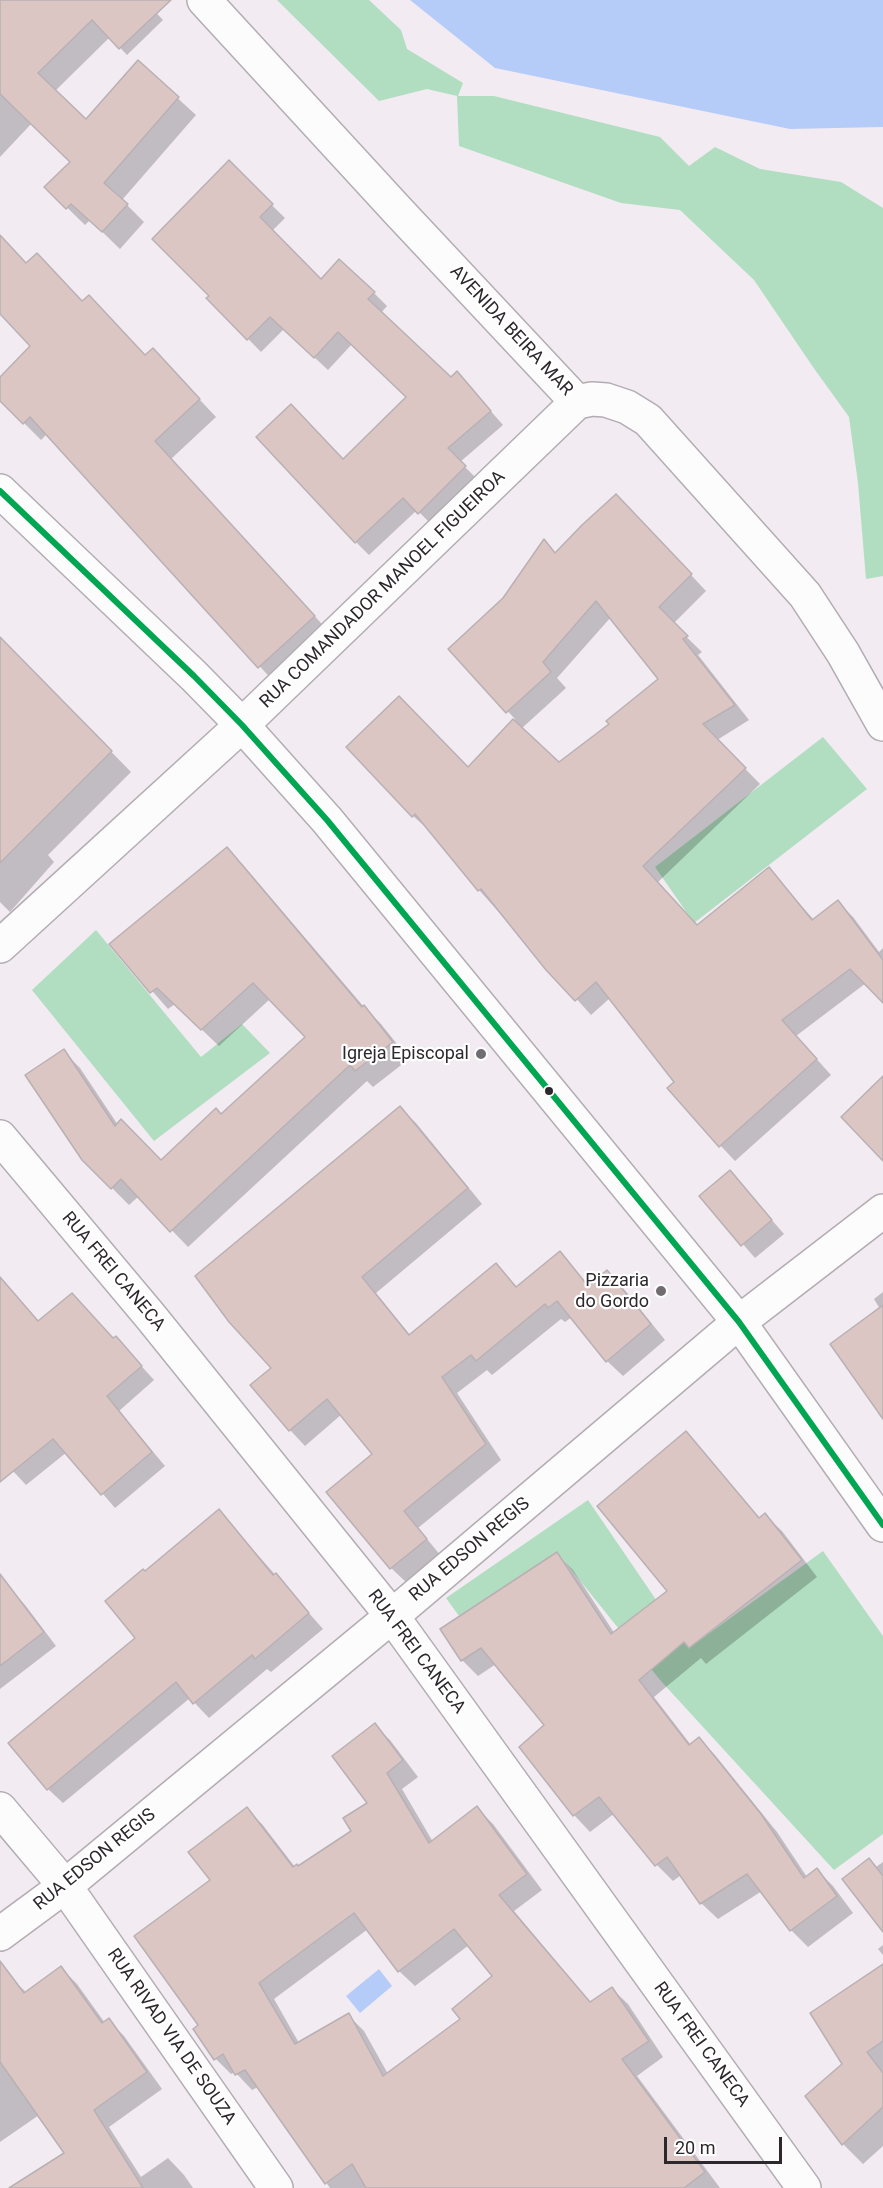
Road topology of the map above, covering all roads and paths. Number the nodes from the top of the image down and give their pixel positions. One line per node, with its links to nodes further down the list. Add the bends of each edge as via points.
1 (204, 0): 2 (street, AVENIDA BEIRA MAR)
2 (577, 402): 4 (street, AVENIDA BEIRA MAR, via 606,400 627,406 648,420 805,596); 5 (street, RUA COMANDADOR MANOEL FIGUEIROA)
3 (0, 491): 5 (street)
4 (883, 724)
5 (242, 725): 6 (street, RUA COMANDADOR MANOEL FIGUEIROA); 9 (street, via 335,829)
6 (0, 945)
7 (0, 1137): 11 (street, RUA FREI CANECA)
8 (883, 1211): 9 (street, RUA EDSON REGIS)
9 (739, 1322): 10 (street); 11 (street, RUA EDSON REGIS)
10 (883, 1525)
11 (392, 1616): 13 (street, RUA EDSON REGIS); 16 (street, RUA FREI CANECA)
12 (0, 1809): 13 (street, RUA RIVAD VIA DE SOUZA)
13 (65, 1886): 14 (street, RUA EDSON REGIS); 15 (street, RUA RIVAD VIA DE SOUZA)
14 (0, 1934)
15 (276, 2188)
16 (804, 2188)

